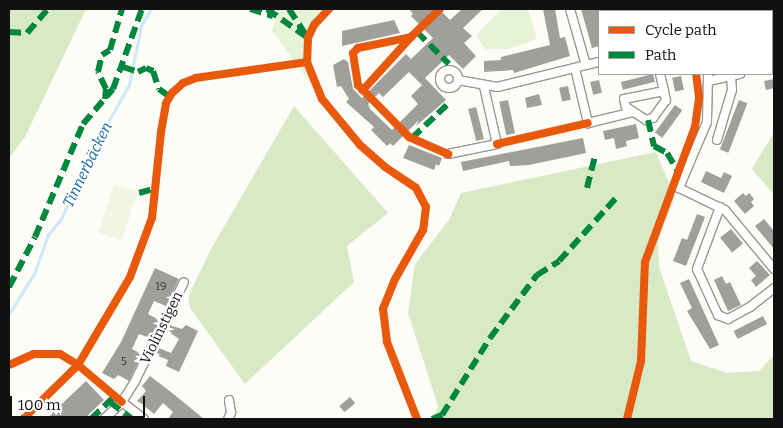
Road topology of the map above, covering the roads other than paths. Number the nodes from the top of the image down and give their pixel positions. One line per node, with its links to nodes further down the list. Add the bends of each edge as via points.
1 (570, 9): 3 (street)
2 (598, 62): 3 (street)
3 (586, 65): 4 (street)
4 (575, 68): 10 (street, via 510,85); 12 (street, via 588,123)
5 (660, 75): 11 (street)
6 (736, 75): 7 (street)
7 (731, 76): 8 (street); 13 (street, via 732,90)
8 (709, 77): 15 (street, via 710,104 704,131 679,188)
9 (458, 80): 10 (street)
10 (484, 87): 14 (street, via 497,144)
11 (664, 91): 12 (street, via 666,100 653,118 646,120); 12 (street, via 624,99 626,107)
12 (633, 112)
13 (717, 140)
14 (448, 154)
15 (720, 207): 16 (street); 18 (street, via 697,269 718,316 725,319 735,315)
16 (774, 269)
17 (184, 282): 20 (street, Violinstigen, via 155,346)
18 (774, 288)
19 (229, 400): 23 (street, via 231,413)
20 (122, 402): 21 (street, Violinstigen); 22 (street)
21 (104, 419)
22 (144, 419)
23 (228, 419)

